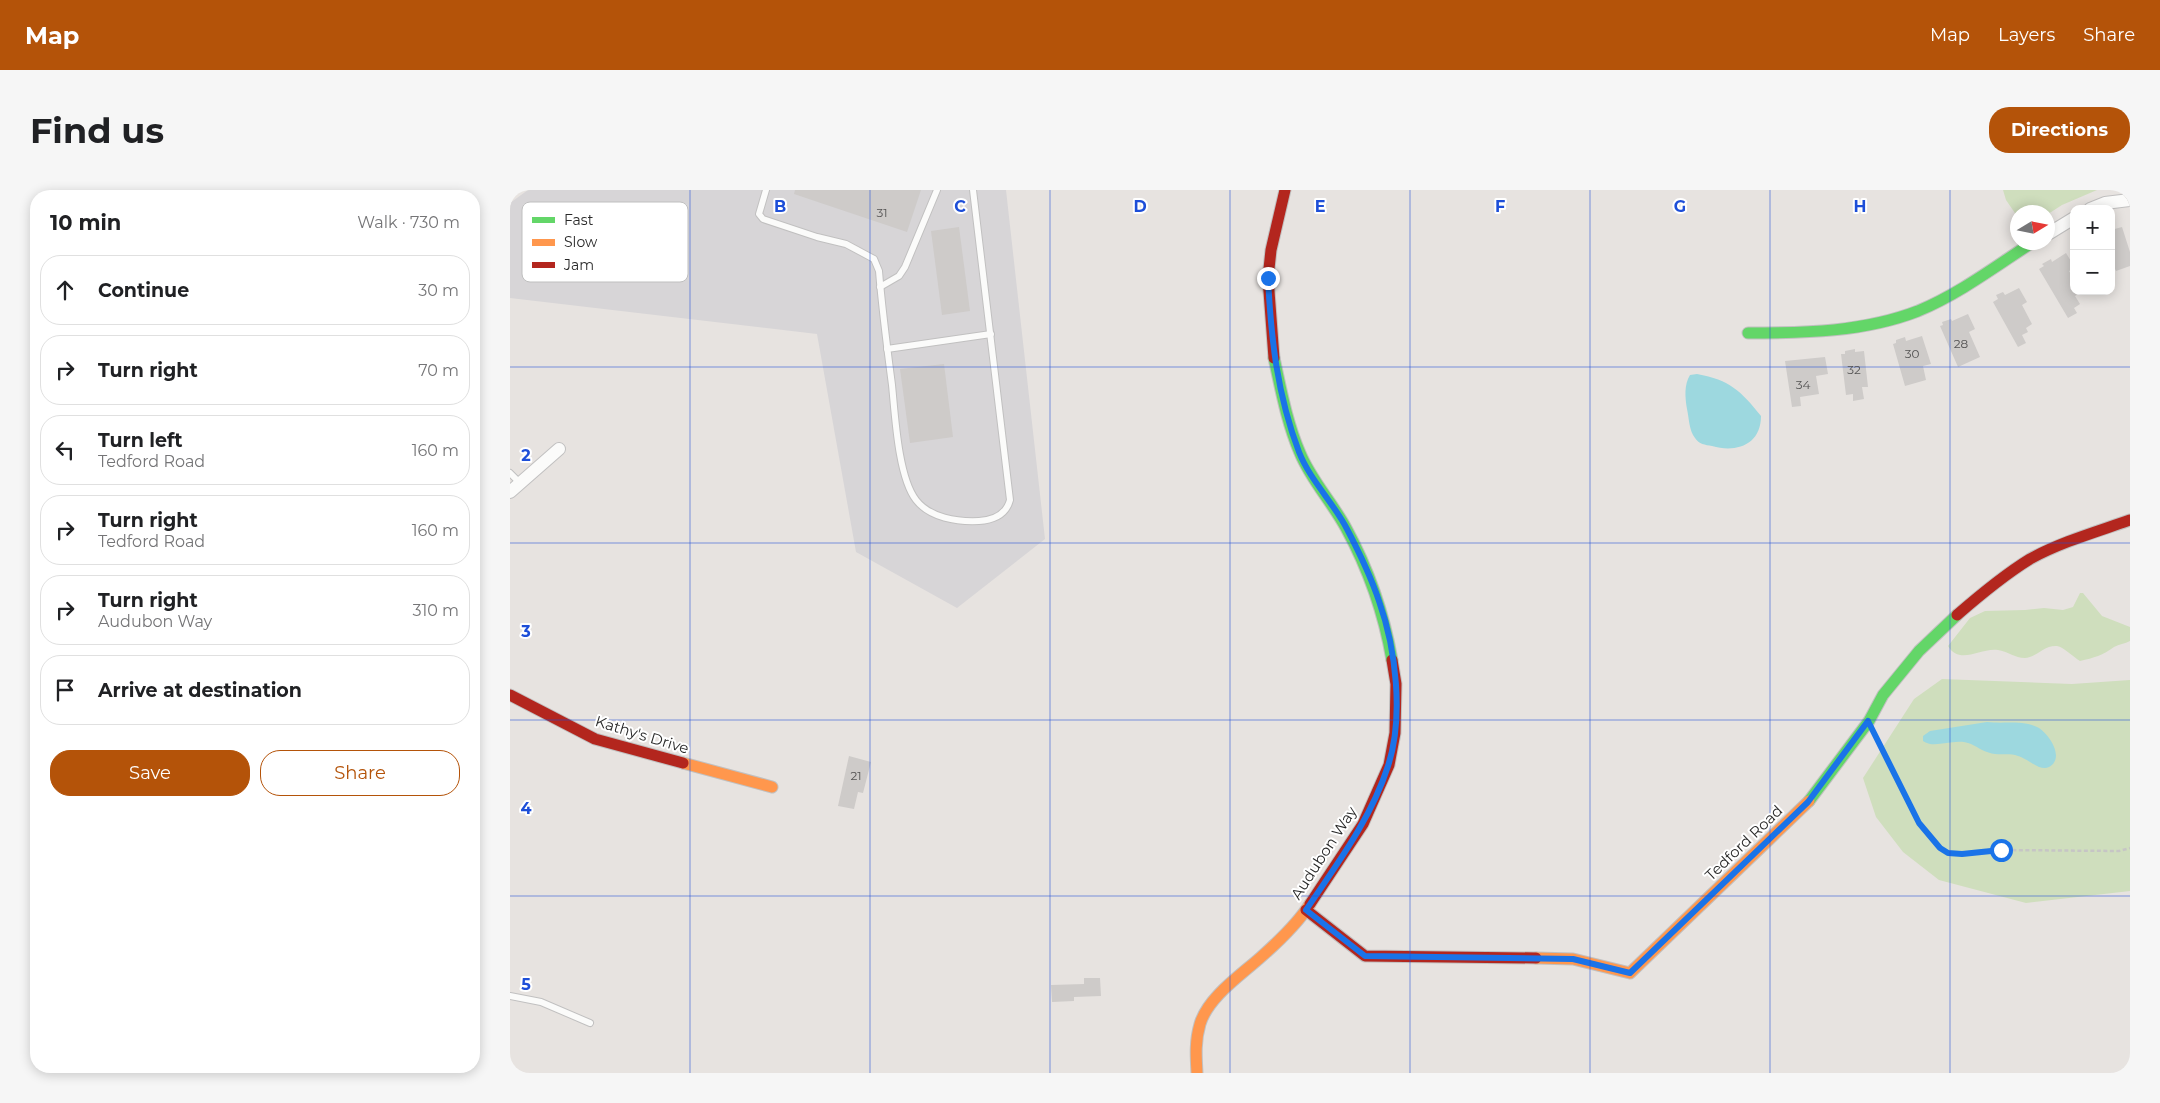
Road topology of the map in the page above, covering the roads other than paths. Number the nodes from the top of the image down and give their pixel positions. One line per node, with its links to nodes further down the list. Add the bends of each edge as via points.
1 (766, 190): 10 (lane, via 759,214 763,219 846,244 862,252 874,259)
2 (937, 190): 10 (lane, via 905,267 899,276)
3 (973, 190): 12 (lane)
4 (1285, 190): 21 (street, Audubon Way, via 1268,278 1271,333 1280,383 1300,454 1346,528 1379,601 1396,684 1395,733 1389,764 1363,824)
5 (2130, 200): 6 (street)
6 (2100, 205)
7 (2070, 220): 8 (street)
8 (2055, 230)
9 (2020, 250): 11 (street, via 1958,290 1901,317 1846,329)
10 (880, 287): 13 (lane)
11 (1748, 333)
12 (991, 334): 13 (lane); 13 (lane, via 1010,500 1008,509 988,520 966,522 943,517 928,510 913,495 906,480 898,440)
13 (888, 349)
14 (559, 449): 16 (street)
15 (510, 473): 16 (lane)
16 (520, 483): 17 (street)
17 (510, 492)
18 (2130, 520): 21 (street, Tedford Road, via 2066,542 2031,559 1958,614 1919,650 1883,695 1868,721 1808,802 1630,973 1573,959 1365,956)
19 (510, 695): 20 (street, Kathy's Drive, via 595,739)
20 (772, 787)
21 (1306, 910): 24 (street, Audubon Way, via 1262,956 1230,982 1210,1006 1200,1022 1195,1046)
22 (510, 996): 23 (lane, via 541,1002)
23 (590, 1023)
24 (1197, 1073)

